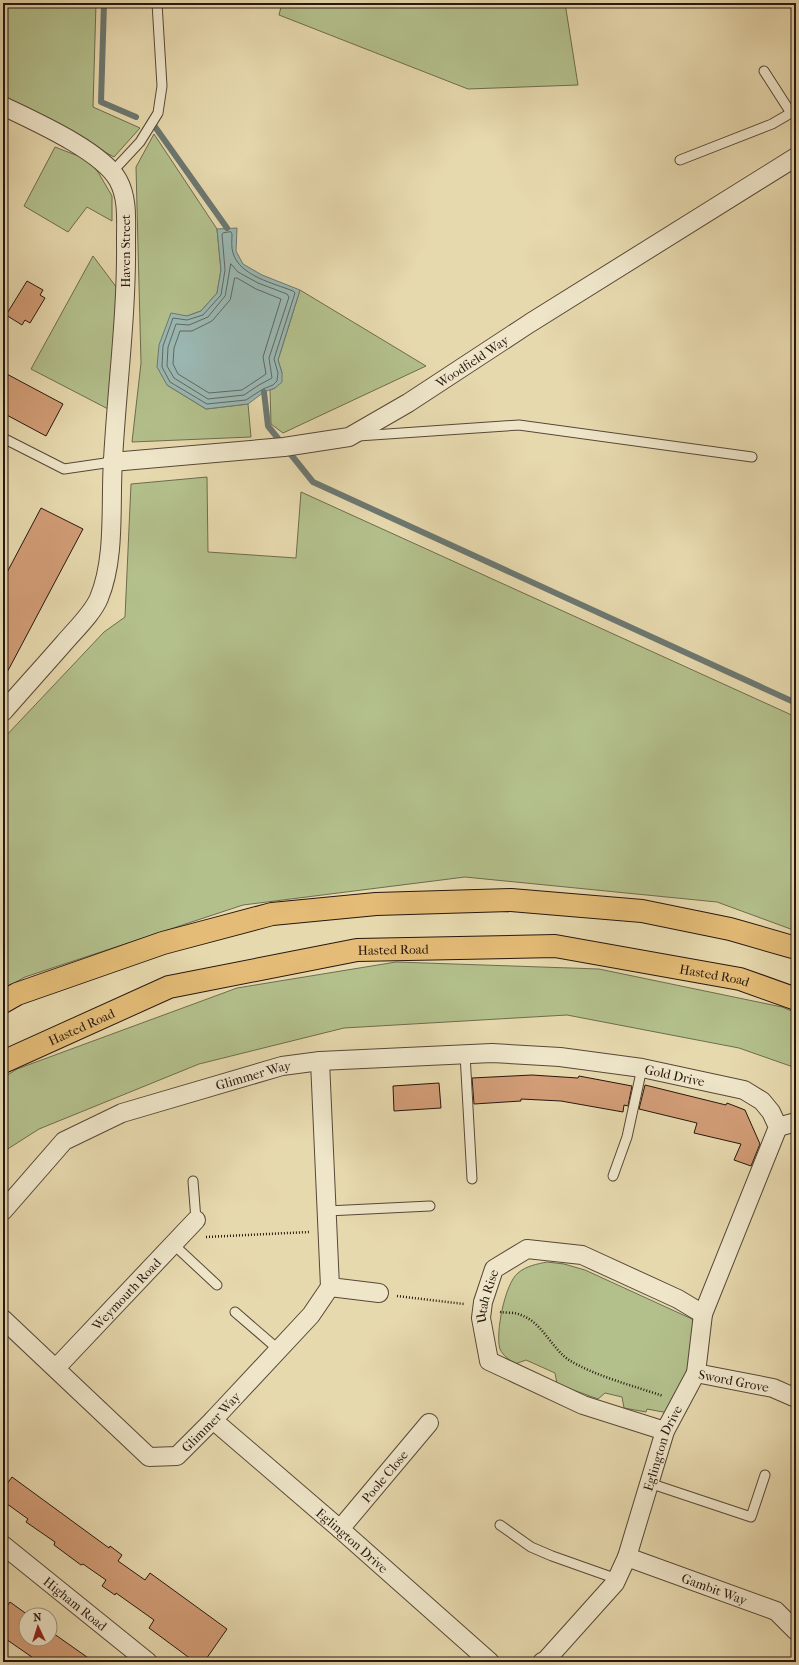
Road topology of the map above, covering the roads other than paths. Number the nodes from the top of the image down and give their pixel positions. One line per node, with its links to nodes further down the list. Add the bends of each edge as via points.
1 (157, 3): 7 (lane, via 162,86 158,113 140,142)
2 (764, 71): 4 (lane)
3 (3, 106): 7 (street, Haven Street, via 88,151)
4 (794, 111): 6 (lane, via 772,124)
5 (796, 157): 8 (street, Woodfield Way, via 530,323 408,403)
6 (680, 160)
7 (113, 171): 11 (street, Haven Street, via 125,199 126,251 124,338)
8 (350, 437): 10 (lane, via 519,425); 11 (street, Woodfield Way, via 284,447)
9 (3, 438): 11 (lane, via 64,469)
10 (752, 456)
11 (112, 462): 12 (street, Haven Street, via 110,541 106,574 99,599 79,626)
12 (3, 712)
13 (796, 948): 15 (main road, via 730,929 642,911 511,900 376,904 265,916 163,943 17,994)
14 (796, 999): 18 (main road, Hasted Road, via 740,979 555,946 358,950 169,987)
15 (3, 1002)
16 (465, 1054): 17 (street, Gold Drive); 19 (street, Gold Drive, via 560,1057); 23 (lane)
17 (320, 1061): 26 (street, Glimmer Way, via 282,1066 122,1113 64,1141); 27 (street)
18 (3, 1062)
19 (642, 1068): 21 (street, Gold Drive, via 744,1090 762,1101); 22 (lane, via 627,1138)
20 (796, 1122): 21 (street)
21 (778, 1127): 34 (street)
22 (613, 1176)
23 (472, 1179)
24 (193, 1181): 28 (lane)
25 (430, 1206): 27 (lane)
26 (3, 1211)
27 (327, 1211): 31 (street)
28 (196, 1220): 29 (street, Weymouth Road)
29 (176, 1241): 30 (lane); 37 (street, Weymouth Road)
30 (217, 1285)
31 (330, 1287): 32 (street); 36 (street, Glimmer Way, via 311,1315)
32 (379, 1293)
33 (235, 1312): 36 (lane)
34 (703, 1314): 38 (street, Sword Grove); 42 (street, Utah Rise, via 678,1299 582,1255 527,1249 494,1269 478,1307 489,1361 582,1405)
35 (3, 1319): 37 (street, Glimmer Way)
36 (278, 1350): 40 (street, Glimmer Way)
37 (56, 1368): 40 (street, Glimmer Way, via 150,1457 177,1456)
38 (696, 1373): 39 (street, Sword Grove, via 773,1388); 42 (street, Eglington Drive)
39 (796, 1398)
40 (213, 1420): 46 (street, Eglington Drive)
41 (428, 1423): 46 (street, Poole Close)
42 (665, 1431): 44 (street, Eglington Drive)
43 (765, 1475): 44 (lane, via 752,1517)
44 (649, 1483): 48 (street, Eglington Drive)
45 (500, 1525): 49 (lane, via 531,1547)
46 (340, 1529): 52 (street, Eglington Drive)
47 (3, 1545): 51 (street, Higham Road)
48 (626, 1557): 49 (street, Eglington Drive); 50 (street, Gambit Way, via 776,1611)
49 (617, 1579): 53 (street, Eglington Drive)
50 (796, 1631)
51 (144, 1661)
52 (490, 1662)
53 (542, 1662)

